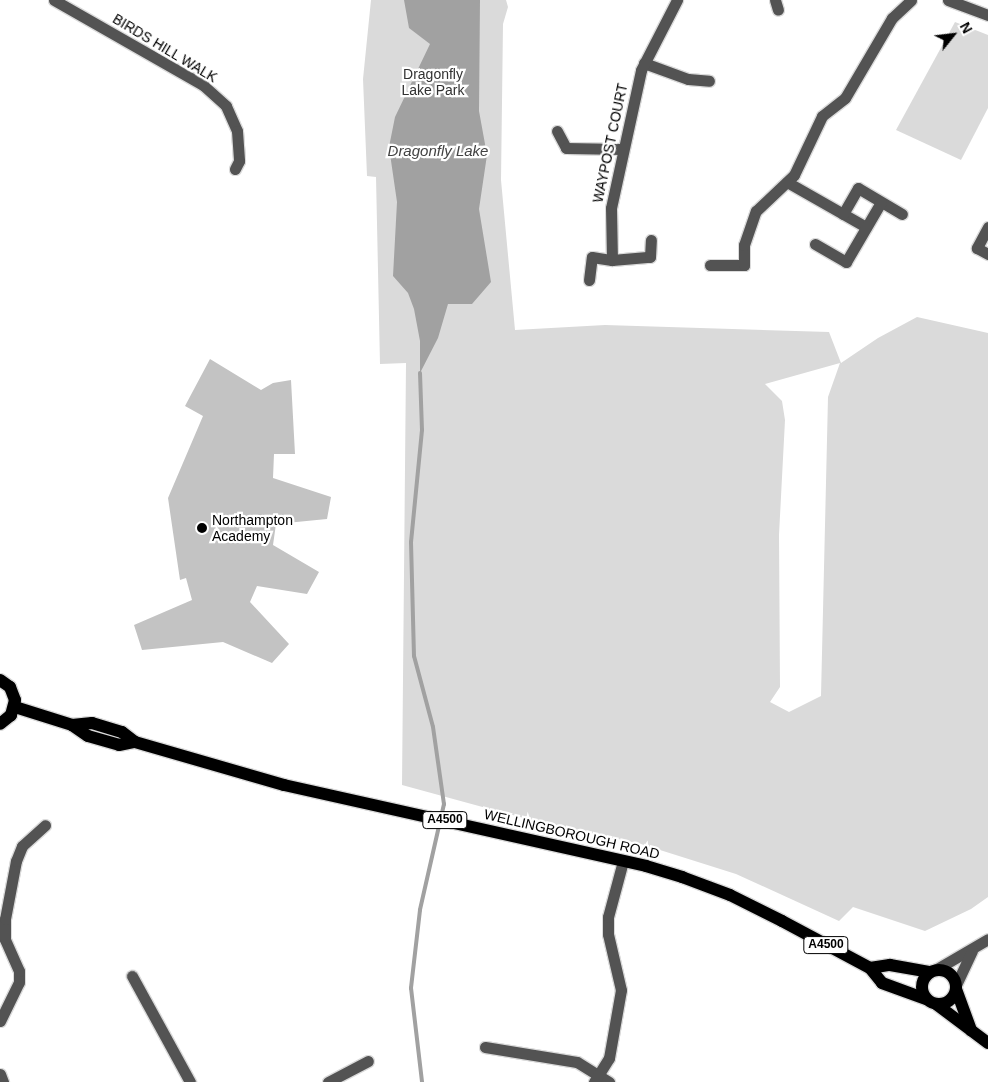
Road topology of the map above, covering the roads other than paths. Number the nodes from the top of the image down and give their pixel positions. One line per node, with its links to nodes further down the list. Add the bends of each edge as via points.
1 (54, 0): 10 (street, BIRDS HILL WALK, via 203,86 226,106 237,131 239,161)
2 (677, 0): 6 (street, WAYPOST COURT)
3 (911, 0): 11 (street, via 892,18 845,98 822,116 794,175)
4 (948, 0): 5 (street)
5 (988, 15)
6 (644, 64): 7 (street, via 688,79); 9 (street, WAYPOST COURT)
7 (709, 81)
8 (557, 131): 9 (street, via 566,148)
9 (622, 149): 20 (street, WAYPOST COURT, via 611,208)
10 (235, 170)
11 (786, 182): 13 (street); 21 (street, via 756,210 744,245 744,266)
12 (881, 202): 13 (street, via 858,188); 14 (street); 15 (street)
13 (843, 214): 15 (street)
14 (902, 214)
15 (866, 227): 18 (street, via 846,262)
16 (988, 227): 19 (street, via 978,248)
17 (652, 240): 20 (street, via 650,257)
18 (815, 244)
19 (988, 254)
20 (612, 260): 22 (street, via 592,257)
21 (710, 265)
22 (589, 280)
23 (0, 680): 24 (main road, via 13,693)
24 (15, 707): 25 (main road); 27 (main road, WELLINGBOROUGH ROAD / A4500, via 72,725 88,736 116,744 135,742 284,785)
25 (0, 724)
26 (45, 825): 35 (street, via 22,846 16,861 5,919 5,939 19,982)
27 (623, 861): 30 (main road, WELLINGBOROUGH ROAD / A4500, via 730,896); 41 (street, via 612,900 608,934 621,990 609,1058)
28 (988, 939): 29 (street)
29 (972, 950): 31 (street); 33 (street)
30 (870, 968): 31 (main road, via 890,965); 34 (main road, WELLINGBOROUGH ROAD, via 882,983)
31 (933, 971): 33 (main road, via 949,973); 34 (main road, via 922,981)
32 (132, 976): 43 (street)
33 (956, 987): 34 (main road, via 949,1000); 36 (main road)
34 (931, 1001): 36 (main road, WELLINGBOROUGH ROAD)
35 (0, 1020)
36 (971, 1030): 37 (main road, WELLINGBOROUGH ROAD)
37 (988, 1043)
38 (485, 1047): 41 (street, via 577,1062)
39 (368, 1061): 44 (street)
40 (0, 1074): 42 (street)
41 (596, 1078): 45 (street)
42 (3, 1082)
43 (190, 1082)
44 (328, 1082)
45 (609, 1082)

